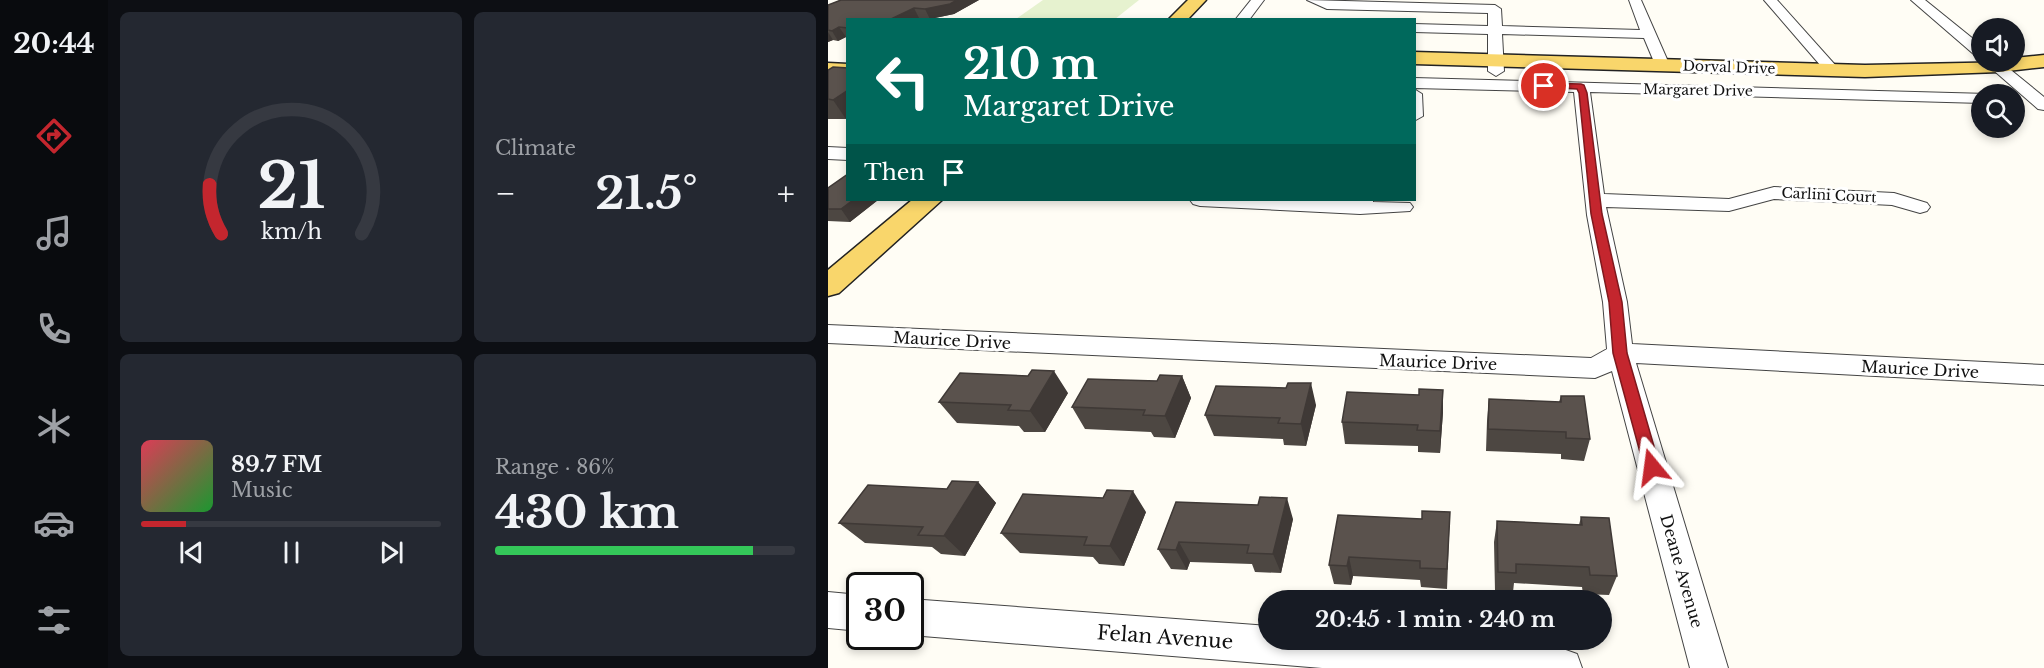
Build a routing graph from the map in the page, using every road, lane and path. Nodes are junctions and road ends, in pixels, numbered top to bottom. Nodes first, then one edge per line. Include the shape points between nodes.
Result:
1 (1186, 0) edge
2 (1198, 0) edge
3 (1258, 0) edge
4 (1313, 0) edge
5 (1635, 0) edge
6 (1770, 0) edge
7 (1917, 0) edge
8 (1496, 4) edge
9 (1169, 18) edge
10 (1178, 18) edge
11 (1243, 18) edge
12 (1416, 28) edge
13 (1495, 30) junction
14 (1648, 34) junction
15 (1971, 45) edge
16 (1416, 58) edge
17 (2044, 61) edge
18 (2025, 64) edge
19 (1496, 66) junction
20 (1662, 66) junction
21 (1971, 68) edge
22 (828, 69) edge
23 (846, 69) edge
24 (1416, 69) edge
25 (1832, 70) junction
26 (1971, 70) edge
27 (2025, 71) edge
28 (2006, 72) edge
29 (2044, 73) edge
30 (1416, 83) edge
31 (1581, 87) junction
32 (1971, 98) edge
33 (2025, 99) edge
34 (2041, 101) edge
35 (828, 153) edge
36 (846, 153) edge
37 (1595, 200) junction
38 (928, 201) edge
39 (1240, 201) edge
40 (1362, 204) edge
41 (1403, 207) dead end
42 (1920, 207) dead end
43 (828, 286) edge
44 (828, 334) edge
45 (1620, 353) junction
46 (2044, 375) edge
47 (828, 610) edge
48 (846, 612) edge
49 (924, 618) edge
50 (1563, 668) edge
51 (1709, 668) edge

1 - 9 main road
2 - 10 main road
3 - 11 street
4 - 8 street via 1327,4
5 - 14 street
6 - 25 street
7 - 15 street
8 - 13 street
12 - 13 street
13 - 14 street
13 - 19 street
14 - 20 street
16 - 19 main road, Dorval Drive
17 - 18 main road, Dorval Drive
19 - 20 main road, Dorval Drive
19 - 24 main road, Dorval Drive
19 - 26 main road, Dorval Drive via 1842,81
20 - 25 main road, Dorval Drive
21 - 25 main road, Dorval Drive
22 - 23 main road
27 - 29 main road, Dorval Drive
28 - 34 street
30 - 31 street, Margaret Drive
31 - 32 street, Margaret Drive
31 - 37 street, Deane Avenue
33 - 34 street
35 - 36 street
37 - 42 street, Carlini Court via 1729,205 1774,193 1894,199
37 - 45 street, Deane Avenue via 1615,302
38 - 43 main road
39 - 40 street
40 - 41 street
44 - 45 street, Maurice Drive via 1595,368
45 - 46 street, Maurice Drive
45 - 51 street, Deane Avenue
47 - 48 street
49 - 50 street, Felan Avenue

